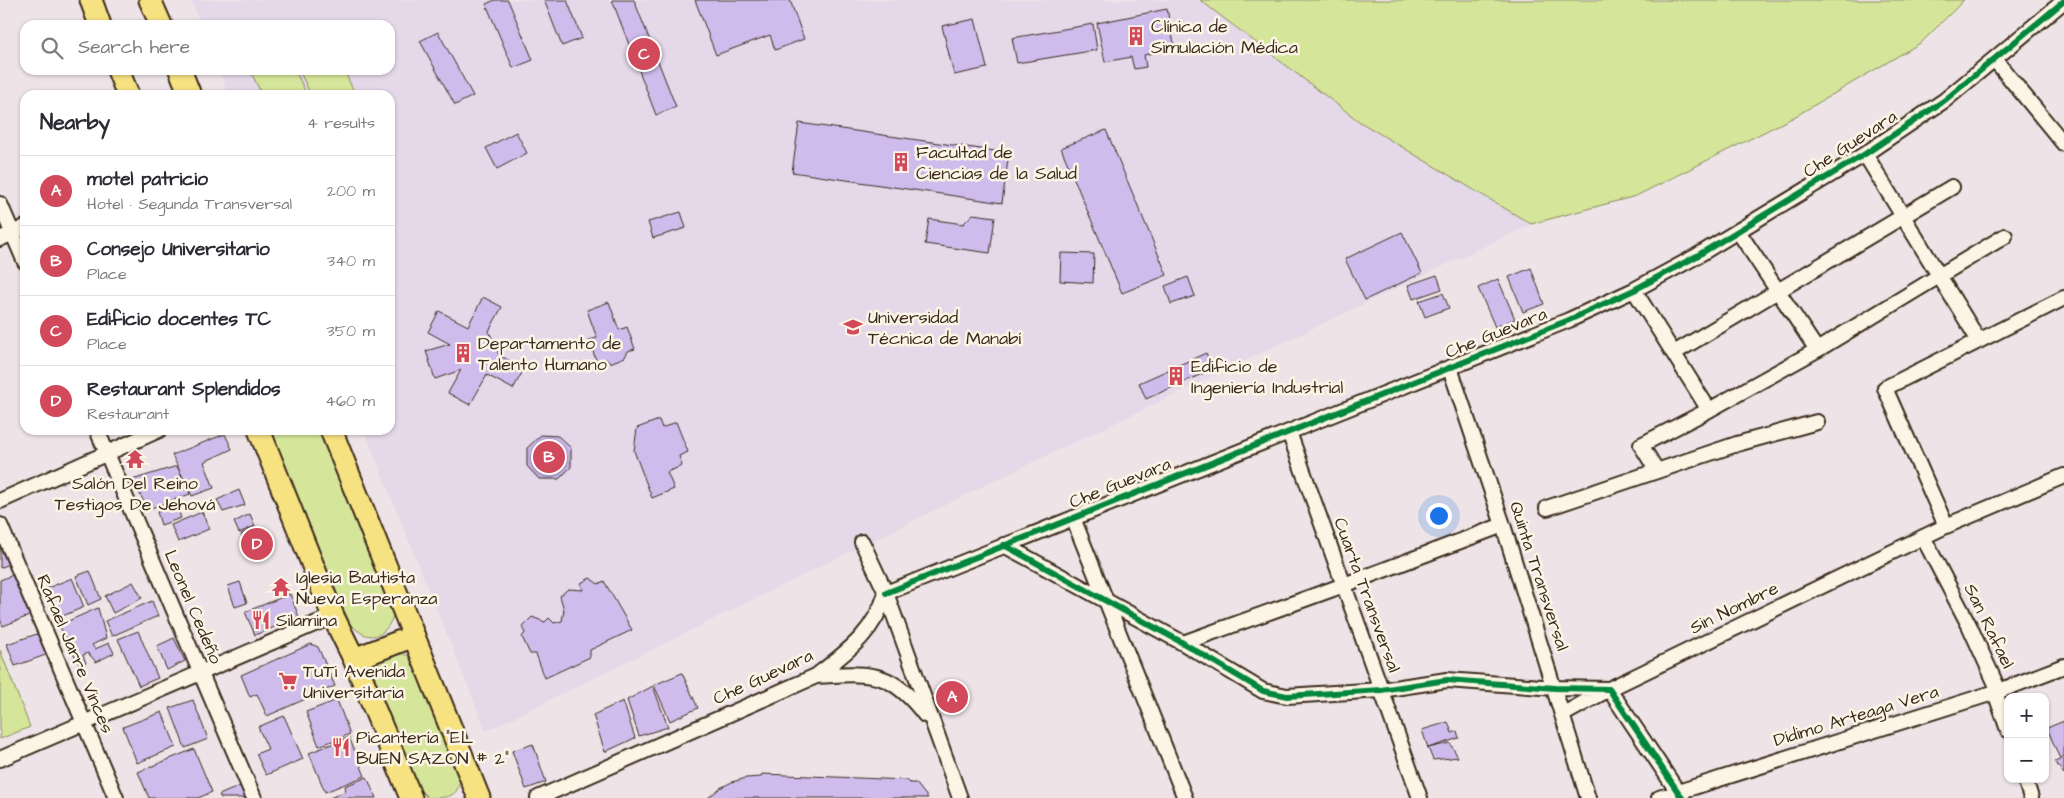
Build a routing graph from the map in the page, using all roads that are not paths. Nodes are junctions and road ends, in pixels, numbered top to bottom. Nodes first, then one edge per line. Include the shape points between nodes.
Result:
1 (90, 0) edge
2 (150, 0) edge
3 (2064, 1) edge
4 (98, 20) edge
5 (159, 20) edge
6 (1995, 60) junction
7 (120, 75) edge
8 (182, 75) edge
9 (126, 90) edge
10 (188, 90) edge
11 (2064, 144) edge
12 (1865, 154) junction
13 (1952, 187) dead end
14 (0, 204) edge
15 (1903, 216) junction
16 (1738, 231) junction
17 (13, 233) edge
18 (2005, 236) dead end
19 (20, 250) edge
20 (1939, 275) junction
21 (1634, 290) junction
22 (1777, 292) junction
23 (2064, 298) edge
24 (1979, 341) junction
25 (1816, 350) junction
26 (1674, 353) junction
27 (1450, 368) junction
28 (1709, 410) junction
29 (1816, 422) dead end
30 (1289, 432) junction
31 (99, 435) edge
32 (148, 435) edge
33 (261, 435) edge
34 (333, 435) edge
35 (107, 453) junction
36 (1657, 471) junction
37 (2064, 476) edge
38 (0, 501) edge
39 (1546, 508) dead end
40 (1073, 518) junction
41 (0, 524) edge
42 (1503, 525) junction
43 (1946, 526) junction
44 (1923, 537) junction
45 (862, 542) dead end
46 (1004, 545) junction
47 (1344, 585) junction
48 (886, 593) junction
49 (1106, 599) junction
50 (333, 616) junction
51 (414, 636) junction
52 (1183, 643) junction
53 (354, 659) junction
54 (2064, 666) edge
55 (201, 673) junction
56 (816, 676) junction
57 (1555, 688) junction
58 (1609, 689) junction
59 (1381, 690) junction
60 (1997, 692) junction
61 (1562, 714) junction
62 (2004, 716) edge
63 (84, 723) junction
64 (934, 725) junction
65 (0, 759) edge
66 (2026, 783) edge
67 (1680, 795) edge
68 (116, 798) edge
69 (254, 798) edge
70 (411, 798) edge
71 (479, 798) edge
72 (538, 798) edge
73 (960, 798) edge
74 (1185, 798) edge
75 (1420, 798) edge
76 (1588, 798) edge
77 (1659, 798) edge
78 (2032, 798) edge

1 - 4 main road
2 - 5 main road
3 - 6 street, Che Guevara
6 - 11 street
6 - 12 street, Che Guevara via 1945,100
7 - 9 main road
8 - 10 main road
12 - 15 street
12 - 16 street, Che Guevara
13 - 15 street
14 - 17 street
15 - 20 street
15 - 22 street
16 - 21 street, Che Guevara
16 - 22 street
17 - 19 street
18 - 20 street
20 - 24 street
20 - 25 street
21 - 26 street
21 - 27 street, Che Guevara
22 - 25 street
22 - 26 street
23 - 24 street
24 - 43 street via 1885,388
25 - 28 street
26 - 28 street
27 - 30 street, Che Guevara
27 - 42 street, Quinta Transversal
28 - 36 street via 1640,444
29 - 36 street
30 - 40 street, Che Guevara
30 - 47 street, Cuarta Transversal
31 - 35 street, Leonel Cedeño
32 - 35 street
33 - 50 main road
34 - 51 main road
35 - 38 street
35 - 55 street, Leonel Cedeño
36 - 39 street
37 - 43 street, Sin Nombre
40 - 46 street, Che Guevara
40 - 49 street
41 - 63 street, Rafael Jarre Vinces
42 - 47 street
42 - 57 street, Quinta Transversal
43 - 44 street, Sin Nombre
44 - 58 street, Sin Nombre
44 - 60 street, San Rafael via 1970,625
45 - 48 street
46 - 48 street, Che Guevara
46 - 49 street
47 - 52 street
47 - 59 street, Cuarta Transversal
48 - 56 street, Che Guevara via 881,608 863,637
48 - 64 street
49 - 52 street
49 - 74 street
50 - 53 main road
50 - 55 street
51 - 53 main road
51 - 71 main road
52 - 59 street via 1276,695
53 - 70 main road
54 - 60 street, Dídimo Arteaga Vera
55 - 63 street
55 - 69 street, Leonel Cedeño
56 - 64 street via 876,676 898,685
56 - 72 street, Che Guevara
57 - 58 street
57 - 59 street via 1447,680
57 - 61 street, Quinta Transversal
58 - 61 street, Sin Nombre
58 - 67 street
59 - 75 street, Cuarta Transversal
60 - 62 street, San Rafael
60 - 67 street, Dídimo Arteaga Vera
61 - 76 street, Quinta Transversal
63 - 65 street
63 - 68 street, Rafael Jarre Vinces
64 - 73 street
66 - 78 street
67 - 77 street, Dídimo Arteaga Vera

